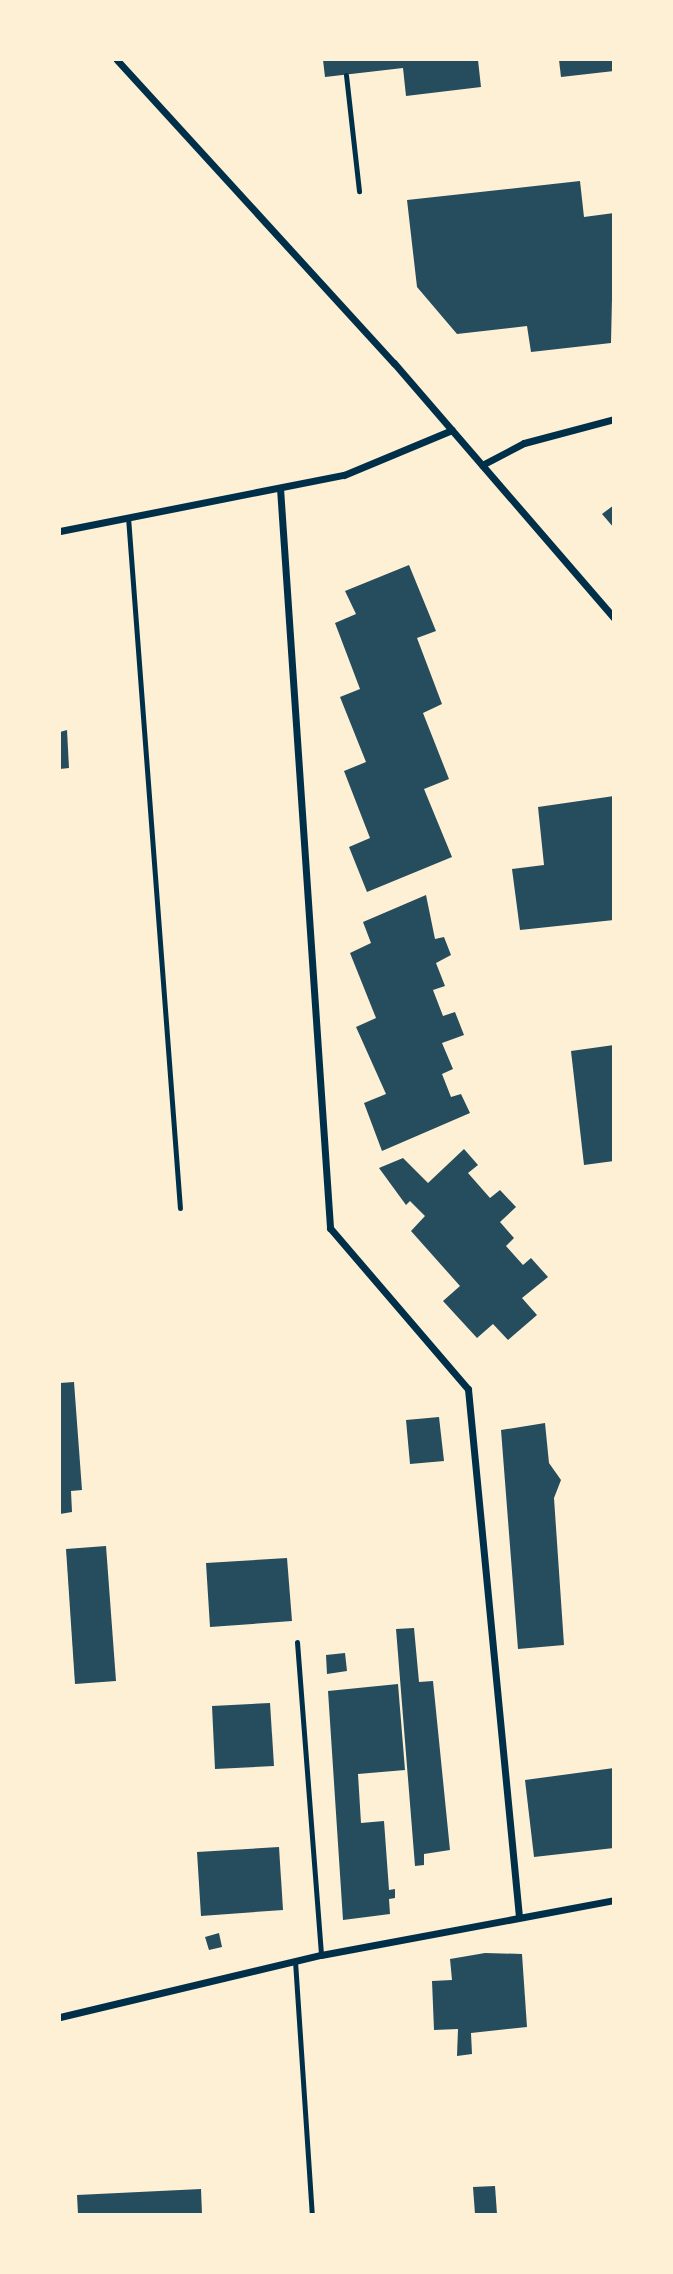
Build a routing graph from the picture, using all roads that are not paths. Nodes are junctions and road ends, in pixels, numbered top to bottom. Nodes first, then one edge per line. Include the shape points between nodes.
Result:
1 (117, 60) edge
2 (346, 75) dead end
3 (359, 191) dead end
4 (614, 419) edge
5 (452, 430) junction
6 (482, 466) junction
7 (280, 488) junction
8 (128, 517) junction
9 (60, 530) edge
10 (614, 618) edge
11 (180, 1208) dead end
12 (297, 1642) dead end
13 (614, 1900) edge
14 (519, 1917) junction
15 (321, 1955) junction
16 (295, 1961) junction
17 (60, 2017) edge
18 (312, 2214) edge

1 - 5 street
2 - 3 lane
4 - 6 street via 524,443
5 - 6 street
5 - 7 street via 374,466
6 - 10 street
7 - 8 street
7 - 14 street via 330,1228 468,1389
8 - 9 street
8 - 11 lane
12 - 15 lane
13 - 14 street
14 - 15 street
15 - 16 street
16 - 17 street
16 - 18 lane

